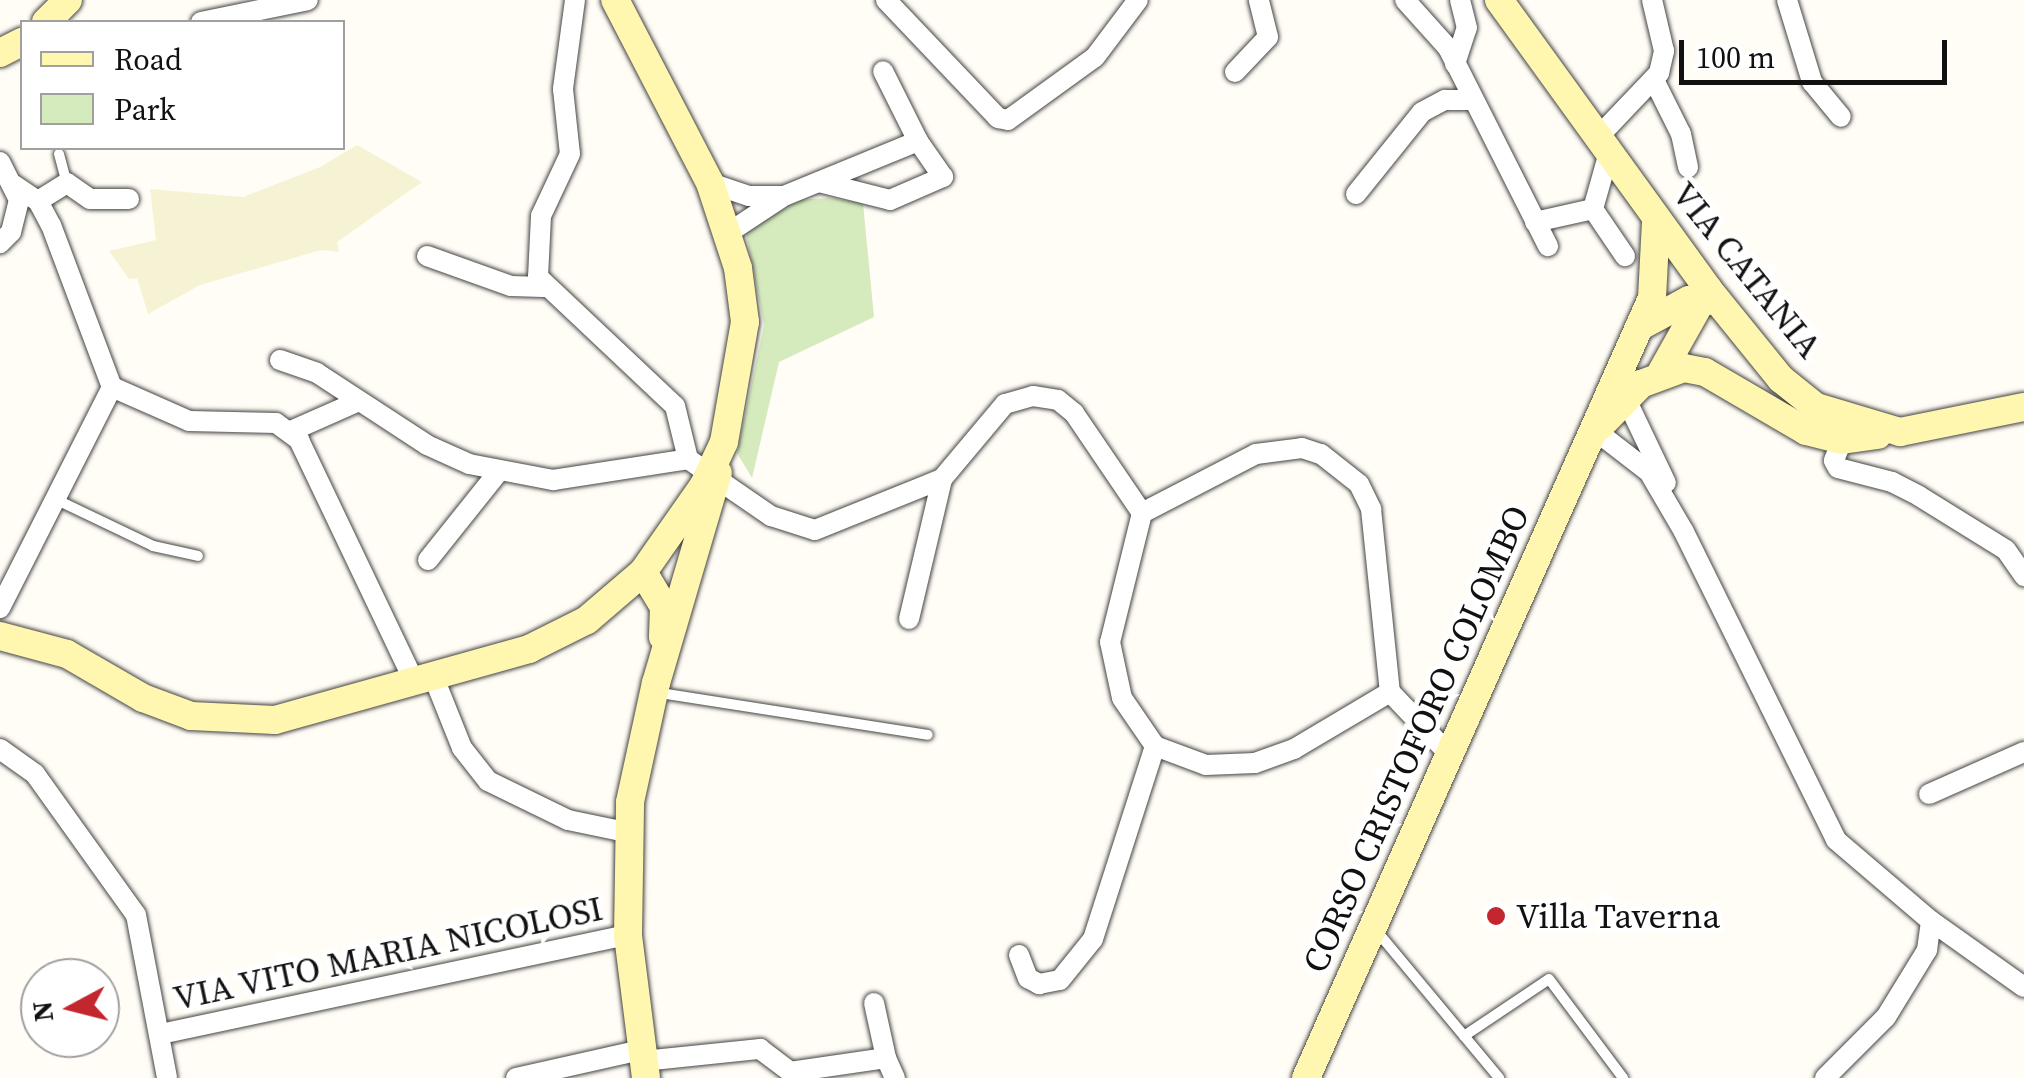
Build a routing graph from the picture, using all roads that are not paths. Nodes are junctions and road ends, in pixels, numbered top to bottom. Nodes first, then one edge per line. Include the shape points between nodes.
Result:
1 (68, 0) edge
2 (308, 0) edge
3 (575, 0) edge
4 (615, 0) edge
5 (886, 0) edge
6 (1138, 0) edge
7 (1259, 0) edge
8 (1405, 0) edge
9 (1460, 0) edge
10 (1499, 0) edge
11 (1652, 0) edge
12 (1787, 0) edge
13 (215, 17) edge
14 (48, 20) edge
15 (1455, 64) junction
16 (883, 72) dead end
17 (1235, 72) dead end
18 (1654, 80) junction
19 (1472, 100) junction
20 (1841, 116) dead end
21 (918, 140) junction
22 (1605, 142) junction
23 (59, 154) dead end
24 (0, 162) edge
25 (1688, 167) dead end
26 (819, 182) junction
27 (67, 183) junction
28 (710, 183) junction
29 (14, 185) junction
30 (1356, 194) dead end
31 (784, 196) junction
32 (130, 199) dead end
33 (38, 201) junction
34 (1592, 209) junction
35 (1535, 222) junction
36 (1656, 222) junction
37 (728, 233) junction
38 (0, 243) edge
39 (1548, 246) dead end
40 (427, 256) dead end
41 (1625, 256) dead end
42 (543, 287) junction
43 (1710, 296) junction
44 (1639, 328) junction
45 (280, 360) dead end
46 (1662, 371) junction
47 (112, 387) junction
48 (1625, 397) junction
49 (359, 401) junction
50 (2024, 408) edge
51 (1846, 430) junction
52 (1596, 431) junction
53 (291, 432) junction
54 (706, 468) junction
55 (500, 471) junction
56 (942, 479) junction
57 (55, 499) junction
58 (1142, 514) junction
59 (1684, 532) junction
60 (665, 542) junction
61 (198, 556) dead end
62 (428, 560) dead end
63 (642, 572) junction
64 (2024, 576) edge
65 (0, 608) edge
66 (680, 616) junction
67 (910, 619) dead end
68 (0, 636) edge
69 (424, 681) junction
70 (654, 688) junction
71 (1390, 692) junction
72 (928, 735) dead end
73 (1155, 746) junction
74 (0, 750) edge
75 (2024, 752) edge
76 (1448, 753) junction
77 (1929, 794) dead end
78 (626, 832) junction
79 (1931, 922) junction
80 (1372, 926) junction
81 (628, 935) junction
82 (1019, 955) dead end
83 (2024, 987) edge
84 (874, 1003) dead end
85 (161, 1034) junction
86 (1464, 1036) junction
87 (886, 1058) junction
88 (643, 1063) edge
89 (167, 1078) edge
90 (516, 1078) edge
91 (895, 1078) edge
92 (1306, 1078) edge
93 (1500, 1078) edge
94 (1623, 1078) edge
95 (1826, 1078) edge

1 - 14 street
2 - 13 street
3 - 42 street via 564,89 571,141 539,227
4 - 28 street
5 - 6 street via 998,118 1008,120 1095,56
7 - 17 street via 1268,37
8 - 15 street
9 - 15 street via 1467,28
10 - 22 street, VIA CATANIA
11 - 18 street via 1664,51
12 - 20 street via 1804,65
15 - 19 street
16 - 21 street
18 - 22 street
18 - 25 street via 1681,134
19 - 30 street via 1445,100 1422,112
19 - 35 street
21 - 26 street
21 - 26 street via 943,177 890,200
22 - 34 street
22 - 36 street, VIA CATANIA
23 - 27 lane
24 - 29 street
26 - 31 street
27 - 32 street via 90,199
27 - 33 street
28 - 31 street via 749,196
28 - 37 street
29 - 33 street
29 - 38 street via 19,200 12,232
31 - 37 street
33 - 47 street
34 - 35 street
34 - 41 street
35 - 39 street
36 - 43 street, VIA CATANIA
36 - 44 street via 1658,275
37 - 54 street via 745,322 724,442
40 - 42 street via 511,286
42 - 54 street via 675,406
43 - 44 street via 1666,309
43 - 46 street
43 - 51 street, VIA CATANIA via 1782,380
44 - 52 street via 1602,399
45 - 49 street via 317,372
46 - 48 street
46 - 51 street via 1706,372 1806,431
47 - 53 street via 189,421 276,423
47 - 57 street
48 - 52 street
48 - 59 street
49 - 53 street
49 - 55 street via 427,445
50 - 51 street via 1900,432
51 - 64 street via 1834,461 1838,468 1918,496 2006,550
52 - 59 street via 1649,472
52 - 76 street, CORSO CRISTOFORO COLOMBO
53 - 69 street
54 - 55 street via 553,480
54 - 56 street via 772,516 815,530
54 - 60 street
54 - 66 street
55 - 62 street
56 - 58 street via 1005,404 1046,397 1074,413
56 - 67 street
57 - 61 lane via 153,546
57 - 65 street
58 - 71 street via 1277,448 1302,448 1342,466 1371,509
58 - 73 street via 1111,654 1122,698
59 - 79 street via 1820,816 1856,863
60 - 63 street
60 - 66 street via 682,566
63 - 69 street via 612,602 560,636
63 - 70 street via 664,607
66 - 70 street
68 - 69 street via 46,646 163,708 219,722 310,713
69 - 78 street via 488,780 568,820
70 - 72 lane
70 - 78 street
71 - 73 street via 1294,749 1255,763 1206,766
71 - 76 street
73 - 82 street via 1093,939 1060,980 1039,984 1028,978
74 - 85 street via 35,774 136,915
75 - 77 street
76 - 80 street, CORSO CRISTOFORO COLOMBO
78 - 81 street
79 - 83 street
79 - 95 street via 1927,950 1886,1017
80 - 86 lane
80 - 92 street, CORSO CRISTOFORO COLOMBO
81 - 85 street, VIA VITO MARIA NICOLOSI
81 - 88 street
84 - 87 street
85 - 89 street
86 - 93 lane
86 - 94 lane via 1549,979
87 - 88 street via 790,1072 760,1049
87 - 91 street
88 - 90 street

